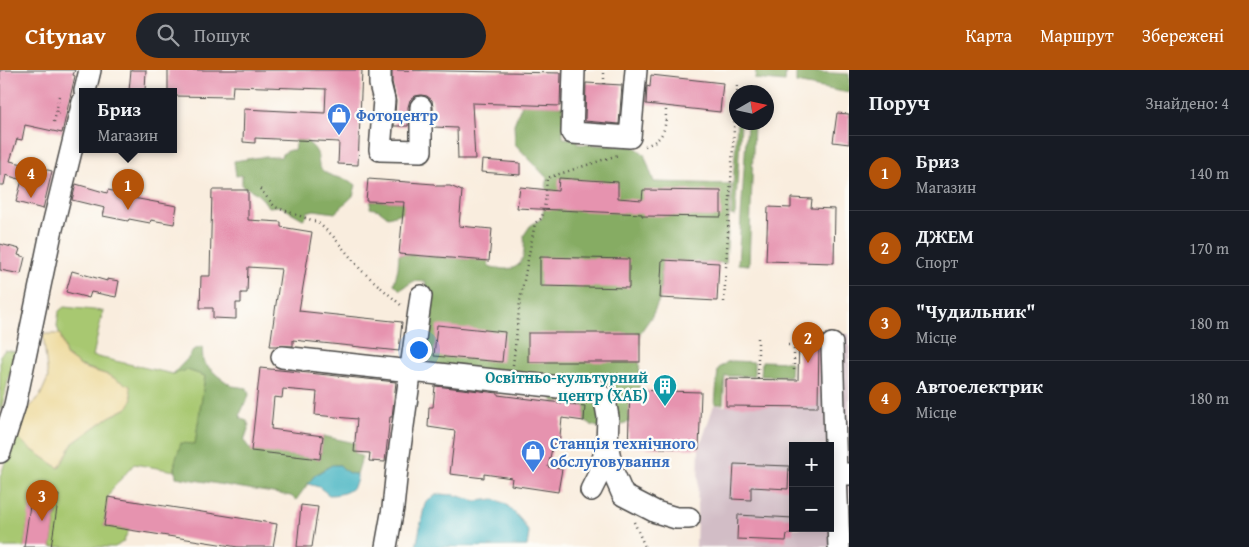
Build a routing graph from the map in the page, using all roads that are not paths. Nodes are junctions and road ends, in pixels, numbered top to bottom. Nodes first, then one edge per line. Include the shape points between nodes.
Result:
1 (90, 70) edge
2 (380, 70) edge
3 (574, 70) edge
4 (636, 70) edge
5 (86, 88) edge
6 (421, 107) dead end
7 (75, 109) edge
8 (420, 306) road end
9 (832, 344) dead end
10 (282, 357) dead end
11 (410, 370) junction
12 (607, 444) junction
13 (0, 452) edge
14 (843, 474) edge
15 (591, 490) dead end
16 (689, 518) dead end
17 (386, 547) edge
18 (839, 547) edge

1 - 5 street
2 - 6 street via 384,100 380,150 421,151
3 - 4 street via 572,134 630,136
7 - 13 street via 15,405
8 - 11 street
9 - 14 street
10 - 11 street
11 - 12 street via 596,391 605,400
11 - 17 street
12 - 15 street
12 - 16 street via 613,472 623,495 656,512
14 - 18 street

